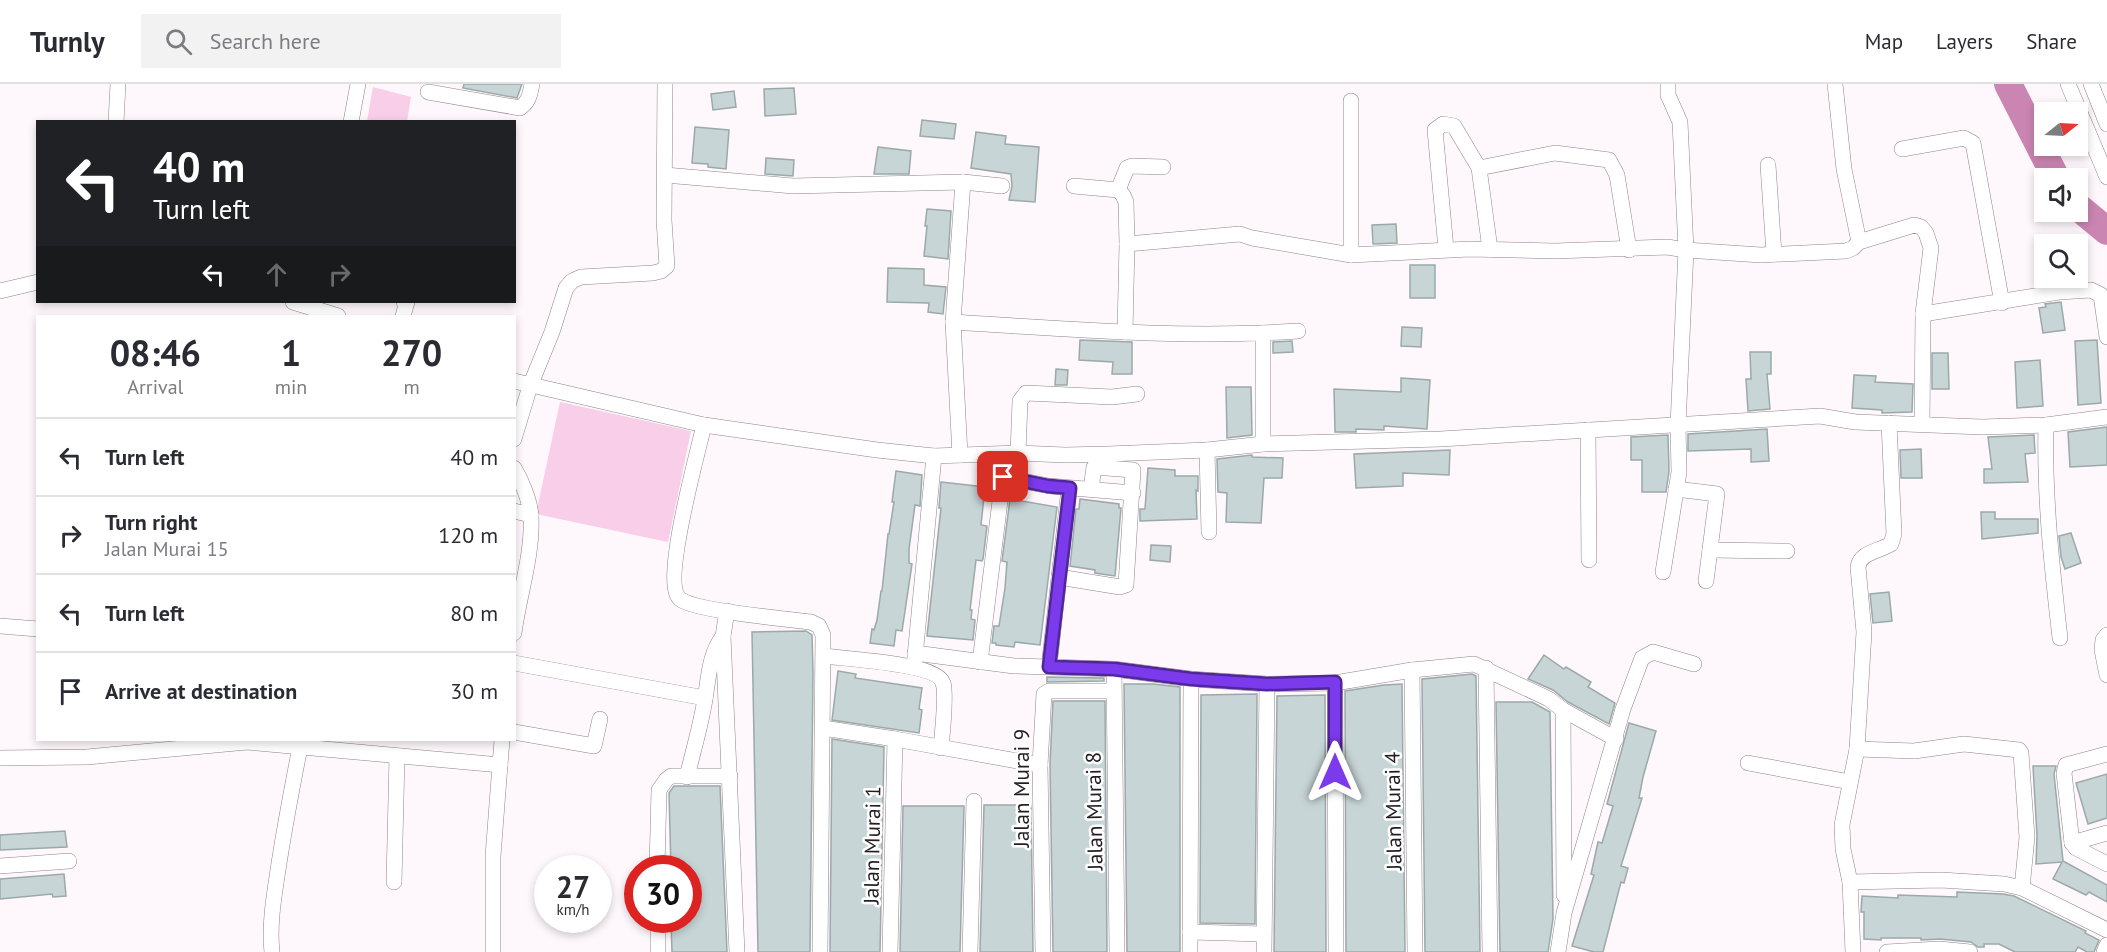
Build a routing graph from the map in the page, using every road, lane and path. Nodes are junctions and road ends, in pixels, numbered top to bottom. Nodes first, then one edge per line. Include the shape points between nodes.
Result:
1 (118, 84) edge
2 (358, 84) edge
3 (532, 84) edge
4 (665, 84) edge
5 (1668, 84) edge
6 (1835, 84) edge
7 (2068, 84) edge
8 (2091, 84) edge
9 (450, 90) edge
10 (428, 93) dead end
11 (1351, 101) dead end
12 (116, 120) edge
13 (351, 120) edge
14 (2107, 123) edge
15 (1902, 149) dead end
16 (1768, 165) dead end
17 (1163, 167) dead end
18 (1479, 168) junction
19 (665, 176) junction
20 (2107, 177) edge
21 (963, 182) junction
22 (1002, 186) dead end
23 (1074, 186) dead end
24 (1118, 190) junction
25 (1859, 242) junction
26 (1127, 244) junction
27 (1446, 249) junction
28 (1490, 249) junction
29 (1629, 250) junction
30 (1686, 250) junction
31 (1774, 254) junction
32 (1351, 255) junction
33 (36, 282) edge
34 (0, 291) edge
35 (296, 303) edge
36 (2002, 303) junction
37 (1923, 314) junction
38 (335, 315) edge
39 (953, 322) junction
40 (1298, 331) dead end
41 (1125, 332) junction
42 (1263, 333) junction
43 (2107, 337) edge
44 (516, 382) edge
45 (530, 386) junction
46 (1137, 394) dead end
47 (2107, 417) edge
48 (1889, 423) junction
49 (1678, 424) junction
50 (1922, 424) junction
51 (704, 425) junction
52 (2046, 425) junction
53 (1588, 430) junction
54 (516, 432) edge
55 (1263, 444) junction
56 (1207, 450) junction
57 (1011, 453) junction
58 (960, 455) junction
59 (934, 456) junction
60 (516, 471) edge
61 (1003, 477) junction
62 (1070, 488) junction
63 (1090, 489) junction
64 (1676, 489) junction
65 (1132, 492) junction
66 (516, 511) edge
67 (531, 515) junction
68 (1209, 532) dead end
69 (1710, 550) junction
70 (1787, 551) dead end
71 (1589, 560) dead end
72 (1664, 572) dead end
73 (1059, 577) junction
74 (1706, 581) dead end
75 (516, 609) edge
76 (728, 611) junction
77 (0, 626) edge
78 (36, 629) edge
79 (2107, 635) edge
80 (723, 636) junction
81 (2060, 638) dead end
82 (824, 656) junction
83 (915, 660) junction
84 (980, 662) junction
85 (516, 663) edge
86 (1694, 664) dead end
87 (1049, 667) junction
88 (1486, 668) junction
89 (1114, 669) junction
90 (1412, 670) junction
91 (2107, 675) edge
92 (1191, 679) junction
93 (1335, 682) junction
94 (1267, 684) junction
95 (1113, 691) junction
96 (705, 698) junction
97 (1563, 710) junction
98 (600, 719) dead end
99 (823, 728) junction
100 (516, 732) edge
101 (895, 739) junction
102 (1616, 739) junction
103 (502, 741) edge
104 (146, 746) edge
105 (300, 747) junction
106 (941, 748) junction
107 (1857, 748) junction
108 (2107, 754) edge
109 (397, 756) junction
110 (0, 758) edge
111 (1748, 763) dead end
112 (500, 765) junction
113 (1040, 765) junction
114 (730, 776) junction
115 (687, 777) junction
116 (1850, 782) junction
117 (974, 801) dead end
118 (2107, 832) edge
119 (2072, 843) junction
120 (657, 855) edge
121 (69, 861) dead end
122 (2107, 864) edge
123 (0, 866) edge
124 (394, 882) dead end
125 (1850, 882) junction
126 (2022, 888) junction
127 (1564, 914) junction
128 (2107, 930) edge
129 (1190, 932) junction
130 (658, 933) edge
131 (1263, 934) junction
132 (2107, 945) edge
133 (1939, 951) edge
134 (272, 952) edge
135 (494, 952) edge
136 (658, 952) edge
137 (737, 952) edge
138 (820, 952) edge
139 (890, 952) edge
140 (970, 952) edge
141 (1043, 952) edge
142 (1117, 952) edge
143 (1190, 952) edge
144 (1264, 952) edge
145 (1336, 952) edge
146 (1415, 952) edge
147 (1490, 952) edge
148 (1558, 952) edge
149 (1853, 952) edge
150 (1887, 952) edge
151 (1970, 952) edge
152 (2104, 952) edge

1 - 12 street
2 - 13 street
3 - 9 street via 530,96 520,108
4 - 19 street
5 - 30 street via 1668,95 1680,122
6 - 25 street via 1844,169
7 - 20 street
8 - 14 street
9 - 10 street
11 - 32 street
15 - 36 street via 1964,138 1973,143
16 - 31 street
17 - 24 street via 1127,168
18 - 27 street via 1454,126 1438,127
18 - 28 street
18 - 29 street via 1555,153 1609,160 1617,175
19 - 21 street via 793,186
19 - 45 street via 667,266 653,273 581,277 572,281
21 - 22 street
21 - 39 street
23 - 24 street
24 - 26 street via 1126,202
25 - 31 street via 1846,251
25 - 37 street via 1914,225 1921,227 1931,248
26 - 32 street via 1240,234
26 - 41 street
27 - 28 street
27 - 32 street
28 - 29 street
29 - 30 street
30 - 31 street
30 - 49 street
33 - 34 street
35 - 38 street
36 - 37 street
36 - 43 street via 2059,292 2091,291 2101,295
37 - 50 street
39 - 41 street
39 - 58 street
40 - 42 street
41 - 42 street
42 - 55 street
44 - 45 street
45 - 51 street
45 - 54 street
46 - 57 street via 1112,397 1026,393 1020,401
47 - 52 street
48 - 49 street via 1820,416
48 - 50 street
48 - 107 street via 1894,534 1891,543 1863,557 1858,567 1864,632
49 - 53 street
49 - 64 street
50 - 52 street via 1982,428
51 - 59 street
51 - 76 street via 678,542 675,593 681,600
52 - 81 street via 2045,464
53 - 55 street
53 - 71 street
55 - 56 street
56 - 57 street
56 - 68 street
57 - 58 street
57 - 61 street
58 - 59 street
59 - 83 street
60 - 67 street
61 - 62 street
61 - 84 street
62 - 63 street
62 - 73 street
63 - 65 street
63 - 65 street via 1094,468 1133,469
64 - 69 street via 1717,495
64 - 72 street
65 - 73 street via 1126,585
66 - 67 street
67 - 75 street via 529,549
69 - 70 street
69 - 74 street
73 - 87 street
76 - 80 street
76 - 82 street via 811,622 819,626 823,635
77 - 78 street
79 - 91 street via 2102,650
80 - 96 street via 711,660
80 - 114 street
82 - 83 street
82 - 99 street
83 - 84 street
83 - 106 street via 937,675 944,685
84 - 87 street
85 - 96 street
86 - 102 street via 1653,651 1642,658
87 - 89 street
88 - 90 street via 1474,664
88 - 97 street
88 - 147 street
89 - 92 street
89 - 95 street, Jalan Murai 8
90 - 93 street
90 - 146 street, Jalan Murai 4
92 - 94 street
92 - 129 street
93 - 94 street
93 - 145 street
94 - 131 street
95 - 113 street, Jalan Murai 9 via 1046,692
95 - 142 street, Jalan Murai 8
96 - 115 street
97 - 102 street
97 - 127 street
98 - 100 street via 594,746
99 - 101 street
99 - 138 street
101 - 106 street
101 - 139 street, Jalan Murai 1
102 - 127 street
103 - 112 street
104 - 105 street via 247,742
104 - 110 street via 58,758
105 - 109 street
105 - 134 street via 274,893
106 - 113 street
107 - 116 street
107 - 126 street via 1914,751 1964,744 2019,750 2027,837
108 - 119 street via 2064,768
109 - 112 street
109 - 124 street
111 - 116 street
112 - 135 street via 493,856
113 - 141 street, Jalan Murai 9
114 - 115 street
114 - 137 street
115 - 120 street via 671,777 659,790
116 - 125 street via 1842,825
117 - 140 street
118 - 119 street
119 - 122 street
121 - 123 street
125 - 126 street via 1941,879
125 - 149 street
126 - 128 street
127 - 148 street
129 - 131 street
129 - 143 street
130 - 136 street
131 - 144 street
132 - 152 street
133 - 150 street
133 - 151 street

